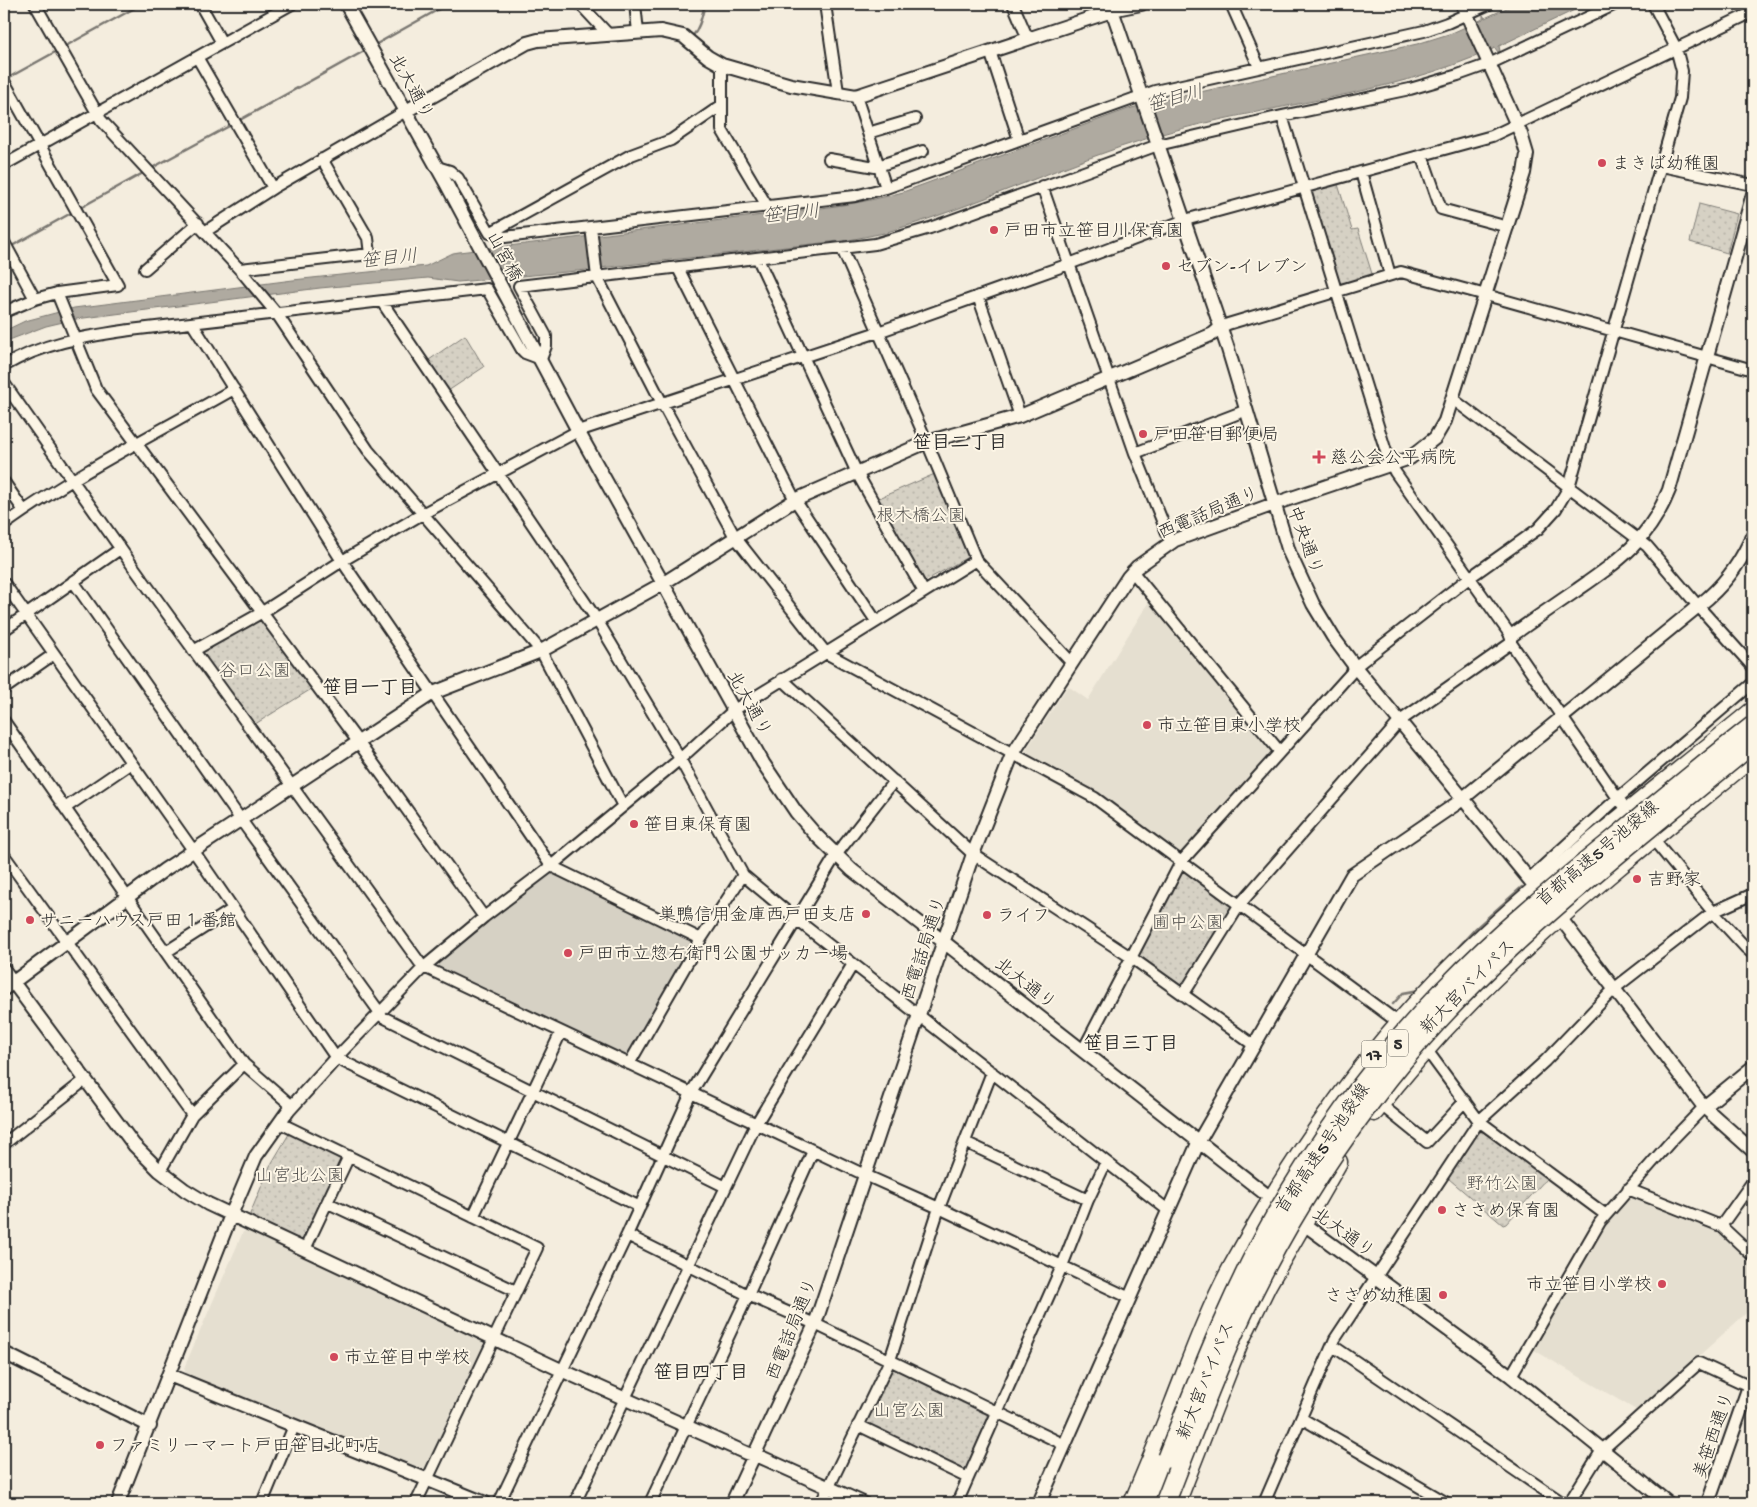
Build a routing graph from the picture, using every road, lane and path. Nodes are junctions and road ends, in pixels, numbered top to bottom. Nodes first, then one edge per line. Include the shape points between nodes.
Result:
1 (36, 4) edge
2 (200, 4) edge
3 (292, 4) edge
4 (346, 4) edge
5 (580, 4) edge
6 (634, 4) edge
7 (825, 4) edge
8 (1013, 4) edge
9 (1141, 4) edge
10 (1231, 4) edge
11 (1489, 4) edge
12 (1616, 4) edge
13 (1653, 4) edge
14 (1112, 7) edge
15 (1465, 12) edge
16 (1753, 12) edge
17 (638, 32) junction
18 (608, 34) junction
19 (1028, 38) junction
20 (222, 43) junction
21 (1676, 48) junction
22 (990, 51) junction
23 (197, 57) junction
24 (1488, 62) junction
25 (722, 65) junction
26 (1259, 67) junction
27 (4, 83) edge
28 (838, 92) junction
29 (856, 96) junction
30 (1142, 96) junction
31 (722, 105) junction
32 (406, 111) junction
33 (97, 114) junction
34 (1282, 116) junction
35 (915, 119) dead end
36 (1517, 124) junction
37 (868, 133) junction
38 (1019, 140) junction
39 (1158, 143) junction
40 (40, 145) junction
41 (922, 151) dead end
42 (1422, 155) junction
43 (828, 159) dead end
44 (322, 160) junction
45 (4, 165) edge
46 (878, 166) junction
47 (1661, 166) junction
48 (437, 167) junction
49 (1360, 172) junction
50 (447, 185) joint
51 (1753, 185) edge
52 (1042, 186) junction
53 (273, 188) junction
54 (886, 188) junction
55 (1304, 188) junction
56 (1753, 194) edge
57 (767, 206) junction
58 (1185, 220) junction
59 (198, 223) junction
60 (591, 228) junction
61 (1508, 228) junction
62 (206, 231) junction
63 (490, 233) junction
64 (4, 242) edge
65 (842, 249) junction
66 (758, 259) junction
67 (1069, 264) junction
68 (678, 268) junction
69 (145, 269) dead end
70 (241, 270) junction
71 (1390, 274) junction
72 (597, 275) junction
73 (1336, 291) junction
74 (1486, 295) junction
75 (58, 296) junction
76 (978, 296) junction
77 (35, 299) junction
78 (382, 302) junction
79 (275, 311) junction
80 (4, 312) edge
81 (192, 323) junction
82 (1220, 328) junction
83 (1613, 331) junction
84 (879, 332) junction
85 (74, 337) junction
86 (531, 343) joint
87 (803, 357) junction
88 (1708, 357) junction
89 (541, 359) junction
90 (4, 366) edge
91 (1753, 370) edge
92 (1109, 378) junction
93 (734, 379) junction
94 (4, 383) edge
95 (234, 389) junction
96 (1454, 400) junction
97 (662, 402) junction
98 (1247, 410) junction
99 (1020, 416) junction
100 (578, 431) junction
101 (927, 442) junction
102 (136, 445) junction
103 (1135, 453) junction
104 (1391, 464) junction
105 (498, 473) junction
106 (857, 473) junction
107 (72, 481) junction
108 (4, 482) edge
109 (1569, 487) junction
110 (795, 500) junction
111 (1274, 504) junction
112 (24, 511) junction
113 (424, 513) junction
114 (4, 526) edge
115 (1753, 534) edge
116 (735, 537) junction
117 (1640, 540) junction
118 (1171, 543) junction
119 (120, 549) junction
120 (976, 560) junction
121 (342, 561) junction
122 (1132, 571) junction
123 (1469, 578) junction
124 (73, 581) junction
125 (4, 583) edge
126 (662, 584) junction
127 (924, 592) junction
128 (1698, 607) junction
129 (261, 613) junction
130 (26, 614) junction
131 (597, 620) junction
132 (876, 621) junction
133 (4, 630) edge
134 (1511, 639) junction
135 (193, 651) junction
136 (541, 651) junction
137 (826, 653) junction
138 (54, 654) junction
139 (1072, 663) junction
140 (1753, 667) edge
141 (1356, 668) junction
142 (782, 679) junction
143 (1753, 683) edge
144 (4, 689) edge
145 (433, 693) junction
146 (734, 710) junction
147 (1753, 711) edge
148 (1562, 718) junction
149 (4, 721) edge
150 (1400, 721) junction
151 (1753, 727) edge
152 (1753, 739) edge
153 (358, 743) junction
154 (1753, 743) edge
155 (1280, 752) junction
156 (1012, 754) junction
157 (1753, 756) edge
158 (680, 759) junction
159 (131, 762) junction
160 (894, 781) junction
161 (292, 786) junction
162 (1462, 799) junction
163 (1624, 805) junction
164 (623, 806) junction
165 (65, 808) junction
166 (241, 820) junction
167 (1652, 838) junction
168 (193, 850) junction
169 (973, 854) junction
170 (4, 855) edge
171 (836, 855) junction
172 (1181, 862) junction
173 (551, 866) junction
174 (743, 875) junction
175 (1533, 884) junction
176 (1753, 894) edge
177 (126, 897) junction
178 (1240, 904) junction
179 (233, 909) junction
180 (1712, 912) junction
181 (1559, 915) junction
182 (484, 917) junction
183 (797, 920) junction
184 (1526, 924) dead end
185 (702, 939) junction
186 (944, 941) junction
187 (66, 942) junction
188 (166, 952) junction
189 (1307, 954) junction
190 (1753, 954) edge
191 (1132, 958) junction
192 (853, 964) junction
193 (424, 967) junction
194 (4, 970) edge
195 (8, 986) edge
196 (1615, 988) junction
197 (1183, 994) junction
198 (379, 1014) junction
199 (919, 1016) junction
200 (1397, 1026) junction
201 (561, 1032) junction
202 (1255, 1046) junction
203 (1415, 1048) junction
204 (1083, 1050) junction
205 (336, 1058) junction
206 (244, 1064) junction
207 (629, 1064) junction
208 (1753, 1067) edge
209 (992, 1072) junction
210 (1380, 1076) junction
211 (85, 1080) junction
212 (532, 1091) junction
213 (691, 1093) junction
214 (1464, 1101) junction
215 (1380, 1104) junction
216 (292, 1106) junction
217 (1704, 1107) junction
218 (192, 1115) junction
219 (1479, 1121) junction
220 (280, 1122) junction
221 (756, 1124) junction
222 (508, 1141) junction
223 (1200, 1141) junction
224 (965, 1142) junction
225 (4, 1144) edge
226 (814, 1151) junction
227 (1753, 1151) edge
228 (349, 1156) junction
229 (663, 1156) junction
230 (1106, 1162) junction
231 (160, 1171) junction
232 (1313, 1171) dead end
233 (865, 1175) junction
234 (1753, 1181) edge
235 (726, 1187) junction
236 (1628, 1190) junction
237 (1272, 1199) junction
238 (1088, 1200) junction
239 (328, 1203) junction
240 (640, 1207) junction
241 (938, 1208) junction
242 (1168, 1211) junction
243 (1606, 1214) junction
244 (231, 1215) junction
245 (473, 1217) junction
246 (1302, 1223) junction
247 (1721, 1226) junction
248 (627, 1235) junction
249 (305, 1249) junction
250 (1753, 1256) edge
251 (688, 1266) junction
252 (1062, 1266) junction
253 (1376, 1276) junction
254 (516, 1291) junction
255 (748, 1295) junction
256 (1130, 1298) junction
257 (815, 1324) junction
258 (494, 1338) junction
259 (1332, 1346) junction
260 (4, 1354) edge
261 (890, 1360) junction
262 (561, 1370) junction
263 (169, 1375) junction
264 (1511, 1376) junction
265 (1752, 1385) edge
266 (625, 1399) junction
267 (997, 1412) junction
268 (1301, 1418) junction
269 (858, 1425) junction
270 (150, 1426) junction
271 (294, 1426) junction
272 (686, 1426) junction
273 (1065, 1445) junction
274 (1602, 1450) junction
275 (754, 1456) junction
276 (1167, 1458) junction
277 (968, 1478) junction
278 (428, 1480) junction
279 (828, 1488) junction
280 (1266, 1502) edge
281 (118, 1503) edge
282 (262, 1503) edge
283 (416, 1503) edge
284 (485, 1503) edge
285 (499, 1503) edge
286 (576, 1503) edge
287 (650, 1503) edge
288 (732, 1503) edge
289 (821, 1503) edge
290 (863, 1503) edge
291 (957, 1503) edge
292 (1040, 1503) edge
293 (1134, 1503) edge
294 (1144, 1503) edge
295 (1149, 1503) edge
296 (1156, 1503) edge
297 (1160, 1503) edge
298 (1165, 1503) edge
299 (1176, 1503) edge
300 (1447, 1503) edge
301 (1563, 1503) edge
302 (1569, 1503) edge
303 (1668, 1503) edge
304 (1708, 1503) edge

1 - 33 street
2 - 20 street
3 - 20 street
4 - 32 street, 北大通り
5 - 18 street
6 - 17 street
7 - 28 street
8 - 19 street
9 - 14 street
10 - 26 street
11 - 15 street
12 - 24 street
13 - 21 street
14 - 19 street
14 - 30 street
15 - 24 street, 西電話局通り
15 - 26 street via 1424,31
16 - 21 street
17 - 18 street
17 - 25 street via 661,31 684,36
18 - 32 street via 527,43
19 - 22 street
20 - 23 street
21 - 36 street
21 - 47 street via 1682,71 1680,98
22 - 29 street
22 - 38 street
23 - 33 street
23 - 53 street
24 - 34 street via 1410,89
24 - 36 street, 西電話局通り
25 - 28 street via 791,85
25 - 31 street
26 - 30 street
27 - 40 street
28 - 29 street
29 - 37 street
30 - 38 street
30 - 39 street, 中央通り
31 - 57 street via 722,130
31 - 63 street via 671,140 629,156
32 - 44 street
32 - 48 street, 北大通り
33 - 40 street
33 - 59 street
34 - 39 street
34 - 55 street
35 - 37 street
36 - 42 street via 1492,136
36 - 61 street, 西電話局通り via 1525,144 1526,164
37 - 46 street
38 - 54 street
39 - 52 street
39 - 58 street, 中央通り
40 - 45 street
40 - 75 street via 118,285
41 - 46 street
42 - 49 street
42 - 61 street via 1440,209
43 - 46 street
44 - 53 street
44 - 70 street via 368,238 370,254
46 - 54 street
47 - 51 street
47 - 83 street
48 - 50 street, 北大通り
48 - 63 street via 458,178
49 - 55 street
49 - 71 street
50 - 86 street, 山宮橋
52 - 65 street via 930,228 875,244
52 - 67 street
53 - 62 street
54 - 57 street via 855,196
55 - 58 street
55 - 73 street
56 - 88 street
57 - 60 street
58 - 67 street
58 - 82 street, 中央通り
59 - 62 street
59 - 69 street
60 - 63 street via 504,237
60 - 72 street
61 - 74 street, 西電話局通り
62 - 70 street
64 - 77 street
65 - 66 street
65 - 84 street
66 - 68 street
66 - 87 street
67 - 76 street
67 - 92 street
68 - 72 street
68 - 93 street
70 - 79 street
71 - 73 street
71 - 74 street via 1401,272
72 - 89 street via 519,286 546,336
72 - 97 street
73 - 82 street
73 - 104 street
74 - 83 street
74 - 96 street, 西電話局通り
75 - 77 street
75 - 85 street
76 - 84 street
76 - 99 street
77 - 80 street
78 - 79 street
78 - 89 street via 487,289 522,350
78 - 105 street
79 - 81 street
79 - 113 street via 368,450
81 - 85 street
81 - 95 street
82 - 92 street via 1213,334
82 - 98 street, 中央通り
83 - 88 street
83 - 109 street
84 - 87 street
84 - 101 street
85 - 90 street via 25,354
85 - 102 street via 96,389
86 - 89 street, 北大通り
87 - 93 street
87 - 106 street
88 - 91 street
88 - 117 street via 1669,490 1657,516
89 - 100 street, 北大通り
92 - 99 street
92 - 103 street
93 - 97 street
93 - 110 street
94 - 107 street
95 - 102 street
95 - 121 street
96 - 104 street, 西電話局通り via 1435,438 1410,458
96 - 109 street
97 - 100 street
97 - 116 street
98 - 103 street
98 - 111 street, 中央通り
99 - 101 street
100 - 105 street
100 - 126 street, 北大通り
101 - 106 street
101 - 120 street
102 - 107 street
102 - 129 street
103 - 118 street
104 - 111 street, 西電話局通り
104 - 123 street
105 - 113 street
105 - 131 street
106 - 110 street
106 - 127 street
107 - 112 street
107 - 119 street
108 - 112 street
109 - 117 street
109 - 123 street via 1556,509 1538,529
110 - 116 street
110 - 132 street
111 - 118 street, 西電話局通り
111 - 141 street, 中央通り via 1304,587 1333,637
112 - 114 street
113 - 121 street
113 - 136 street
115 - 128 street via 1725,581
116 - 126 street
116 - 137 street
117 - 128 street
117 - 134 street via 1616,563
118 - 122 street, 西電話局通り
119 - 124 street
119 - 135 street
120 - 127 street
120 - 139 street
121 - 129 street
121 - 145 street
122 - 139 street, 西電話局通り
122 - 155 street
123 - 134 street
123 - 141 street
124 - 130 street
124 - 166 street
125 - 130 street
126 - 131 street
126 - 146 street, 北大通り
127 - 132 street
128 - 140 street
128 - 148 street
129 - 135 street
129 - 153 street
130 - 133 street
130 - 138 street
131 - 136 street
131 - 158 street
132 - 137 street
134 - 148 street
134 - 150 street
135 - 161 street
136 - 145 street
136 - 164 street
137 - 142 street
137 - 156 street
138 - 144 street
138 - 159 street
139 - 156 street, 西電話局通り
141 - 150 street, 中央通り
141 - 155 street
142 - 146 street
142 - 160 street
143 - 163 street
145 - 153 street
145 - 173 street
146 - 158 street
146 - 171 street, 北大通り via 779,788 796,812
147 - 163 highway, 17
148 - 162 street
148 - 163 street
149 - 165 street
150 - 162 street, 中央通り
150 - 178 street
151 - 152 highway via 1583,873
151 - 276 highway, 首都高速5号池袋線 / 5, bridge via 1523,915 1446,988 1375,1070 1325,1137 1252,1260 1220,1326
153 - 161 street
153 - 182 street
154 - 298 highway, 首都高速5号池袋線 / 5, bridge via 1543,918 1460,998 1388,1078 1338,1148 1261,1276 1233,1334
155 - 172 street
156 - 169 street, 西電話局通り
156 - 172 street via 1095,798
157 - 167 highway, 17
158 - 164 street
158 - 174 street
159 - 165 street
159 - 168 street
160 - 169 street
160 - 171 street
161 - 166 street
161 - 193 street
162 - 175 street, 中央通り
162 - 189 street via 1352,875
163 - 175 highway, 17
164 - 173 street
165 - 177 street
166 - 168 street
166 - 198 street
167 - 180 street
167 - 181 highway, 17
168 - 177 street
168 - 179 street
169 - 186 street, 西電話局通り
169 - 191 street
170 - 187 street
171 - 183 street
171 - 186 street, 北大通り
172 - 178 street
172 - 191 street
173 - 182 street
173 - 185 street
174 - 183 street
174 - 185 street
175 - 181 street, 中央通り
175 - 200 highway, 17
176 - 180 street
177 - 187 street
177 - 188 street
178 - 189 street
178 - 197 street
179 - 188 street
179 - 205 street
180 - 190 street
180 - 196 street
181 - 196 street, 中央通り
181 - 203 highway, 17
182 - 193 street
183 - 192 street
183 - 213 street
184 - 203 highway, 新大宮バイパス / 17 via 1488,962
185 - 207 street
186 - 199 street, 西電話局通り
186 - 204 street, 北大通り
187 - 195 street
187 - 218 street
188 - 206 street
189 - 200 street
189 - 202 street
191 - 197 street
191 - 204 street
192 - 199 street
192 - 221 street
193 - 198 street
193 - 201 street
194 - 195 street
195 - 211 street
196 - 217 street, 中央通り
196 - 219 street via 1546,1062
197 - 202 street
198 - 205 street
198 - 212 street
199 - 209 street
199 - 233 street, 西電話局通り
200 - 203 highway via 1391,1046 1398,1055 1409,1059
200 - 210 highway, 17
201 - 207 street
201 - 212 street
202 - 223 street
203 - 210 highway, 17
203 - 214 street
204 - 223 street, 北大通り
205 - 216 street
205 - 222 street
206 - 216 street
206 - 218 street
207 - 213 street
208 - 217 street
209 - 224 street
209 - 230 street
210 - 215 highway, 17
210 - 232 highway, 17 via 1347,1116
210 - 237 highway, 17 via 1314,1134
211 - 225 street
211 - 231 street via 121,1129
212 - 222 street
212 - 229 street
213 - 221 street
213 - 229 street
214 - 215 street via 1427,1142
214 - 219 street
215 - 246 highway, 17 via 1344,1153
216 - 220 street
217 - 227 street, 中央通り
217 - 236 street
218 - 231 street
219 - 243 street
219 - 253 street
220 - 228 street
220 - 244 street via 256,1156
221 - 226 street
221 - 235 street
222 - 240 street
222 - 245 street
223 - 237 street, 北大通り
223 - 242 street
224 - 238 street
224 - 241 street
226 - 233 street
226 - 255 street
228 - 239 street
228 - 245 street
229 - 235 street
229 - 240 street
230 - 238 street
230 - 242 street
231 - 244 street via 185,1190
233 - 241 street
233 - 257 street, 西電話局通り
234 - 247 street
235 - 251 street
236 - 243 street
236 - 247 street
237 - 246 street, 北大通り
237 - 293 highway, 17 via 1203,1327
238 - 252 street
239 - 249 street
239 - 254 street
240 - 248 street
241 - 252 street
241 - 261 street
242 - 256 street
243 - 264 street
244 - 249 street
244 - 263 street
245 - 254 street via 537,1248
246 - 253 street, 北大通り
246 - 299 highway, 17 via 1266,1285 1239,1342
247 - 250 street
248 - 251 street
248 - 262 street
249 - 258 street
251 - 255 street
251 - 266 street
252 - 256 street
252 - 267 street
253 - 259 street
253 - 264 street, 北大通り
254 - 258 street
255 - 257 street
255 - 272 street
256 - 273 street
257 - 261 street
257 - 275 street, 西電話局通り
258 - 262 street
258 - 278 street
259 - 268 street
259 - 301 street
260 - 270 street
261 - 267 street
261 - 269 street
262 - 266 street
262 - 285 street
263 - 270 street
263 - 271 street
264 - 274 street, 北大通り
265 - 274 street via 1699,1363
265 - 304 street, 美笹西通り
266 - 272 street
266 - 286 street
267 - 273 street
267 - 277 street
268 - 280 street
268 - 300 street
269 - 277 street
269 - 279 street
270 - 281 street
271 - 278 street
271 - 282 street
272 - 275 street
272 - 287 street
273 - 292 street
274 - 302 street
274 - 303 street, 北大通り
275 - 279 street
275 - 288 street, 西電話局通り
276 - 294 highway
276 - 295 highway, 首都高速5号池袋線 / 5
277 - 291 street
278 - 283 street
278 - 284 street
279 - 289 street
279 - 290 street
296 - 297 highway, 新大宮バイパス via 1225,1328 1261,1260

